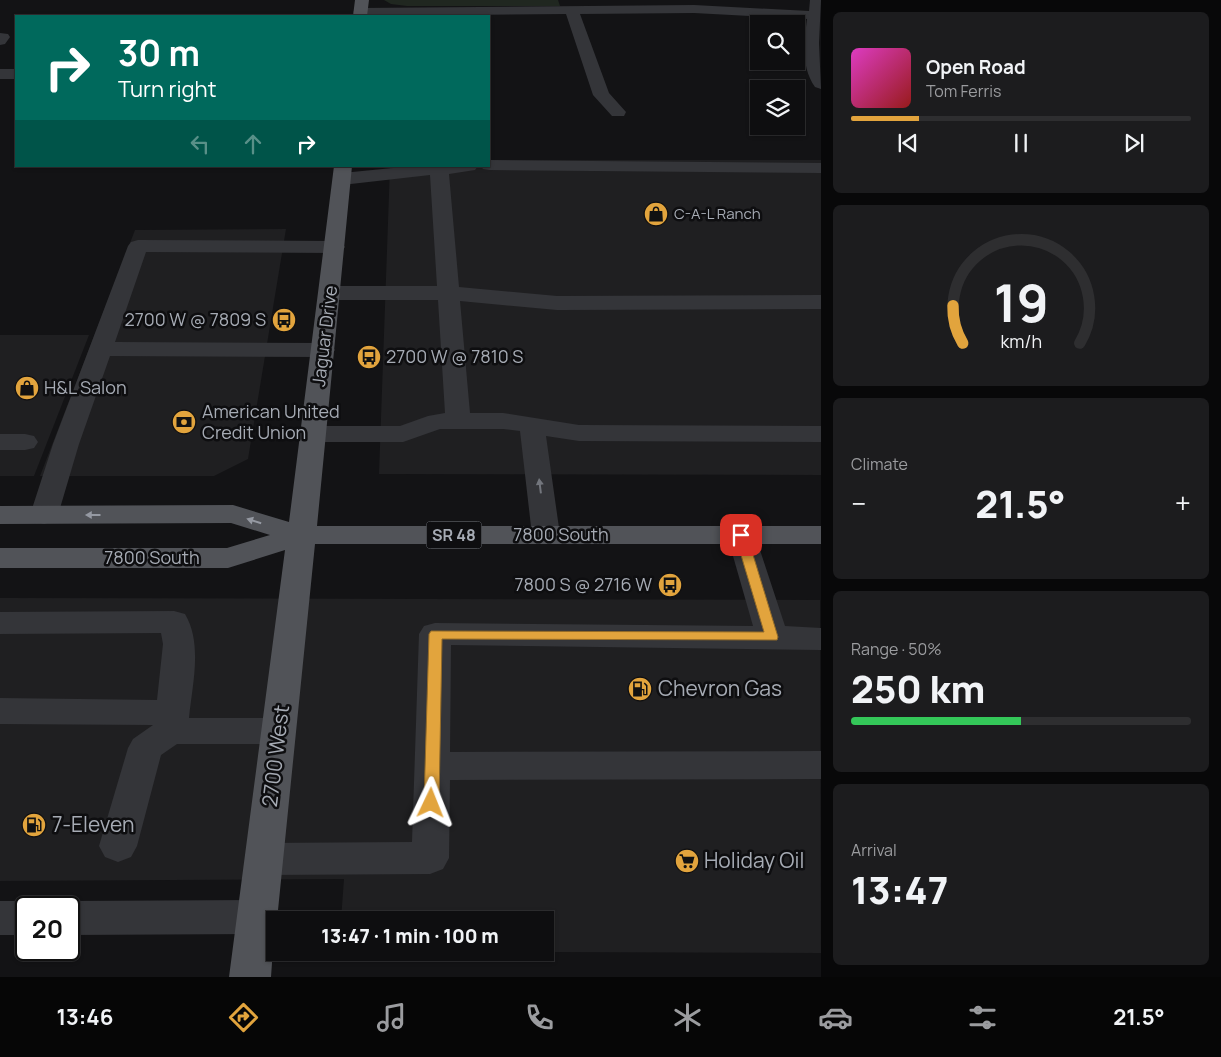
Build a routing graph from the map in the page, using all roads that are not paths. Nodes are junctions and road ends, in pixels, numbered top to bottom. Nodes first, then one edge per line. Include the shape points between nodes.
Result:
1 (817, 0) edge
2 (650, 4) edge
3 (361, 9) edge
4 (572, 10) junction
5 (818, 16) edge
6 (0, 74) edge
7 (15, 74) edge
8 (821, 84) edge
9 (618, 112) dead end
10 (490, 165) edge
11 (459, 167) edge
12 (821, 168) edge
13 (439, 169) junction
14 (342, 173) edge
15 (336, 247) junction
16 (330, 293) junction
17 (450, 293) junction
18 (821, 302) edge
19 (100, 350) junction
20 (323, 350) junction
21 (458, 421) junction
22 (532, 426) junction
23 (313, 434) junction
24 (821, 434) edge
25 (0, 515) edge
26 (44, 515) junction
27 (301, 535) junction
28 (546, 535) junction
29 (741, 535) junction
30 (821, 535) edge
31 (0, 558) edge
32 (0, 623) edge
33 (772, 637) junction
34 (821, 639) edge
35 (0, 711) edge
36 (172, 722) junction
37 (279, 731) junction
38 (821, 765) edge
39 (432, 766) junction
40 (118, 846) dead end
41 (264, 859) junction
42 (256, 917) junction
43 (0, 918) edge
44 (15, 918) edge
45 (80, 918) edge
46 (250, 977) edge

1 - 5 street
2 - 4 street
2 - 5 street
3 - 4 street
4 - 9 street via 601,95
5 - 8 street via 811,54 814,72
6 - 7 street
10 - 12 street
11 - 13 street
13 - 14 street
13 - 17 street
14 - 15 main road, Jaguar Drive
15 - 16 main road, Jaguar Drive
15 - 19 street via 138,246
16 - 17 street
16 - 20 main road, Jaguar Drive
17 - 18 street via 557,303
17 - 21 street
19 - 20 street
19 - 26 street
20 - 23 main road, Jaguar Drive
21 - 22 street via 503,421
21 - 23 street via 437,420 403,434
22 - 24 street via 579,433
28 -> 22 street
23 - 27 main road, Jaguar Drive
25 - 26 main road, 7800 South / SR 48
27 -> 26 main road, 7800 South / SR 48 via 233,514
27 - 28 main road, 7800 South / SR 48
27 - 31 main road, 7800 South / SR 48 via 228,558
27 - 37 main road, 2700 West
28 - 29 main road, 7800 South / SR 48
29 - 30 main road, 7800 South / SR 48
29 - 33 street
32 - 36 street via 174,622 179,644
33 - 34 street
33 - 39 street via 435,634
35 - 36 street
36 - 37 street
36 - 40 street via 145,748
37 - 41 main road, 2700 West
38 - 39 street
39 - 41 street via 430,858
41 - 42 main road, 2700 West
42 - 45 street
42 - 46 main road, 2700 West
43 - 44 street

